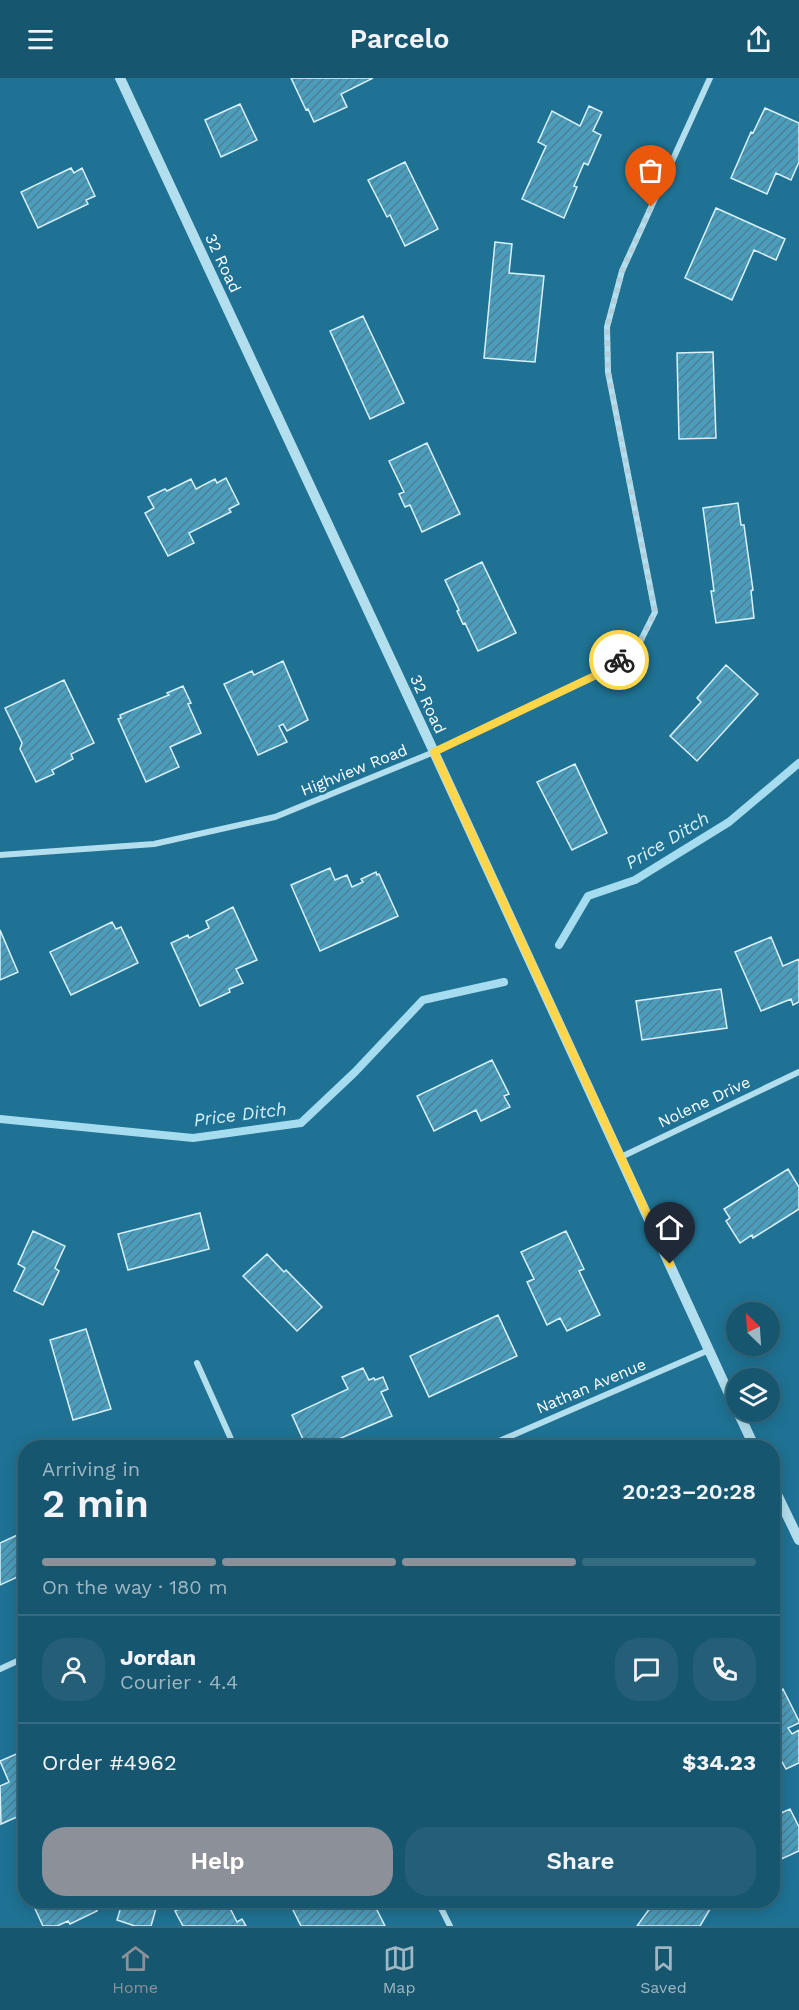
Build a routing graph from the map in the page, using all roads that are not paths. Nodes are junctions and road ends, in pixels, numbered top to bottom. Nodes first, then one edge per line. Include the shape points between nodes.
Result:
1 (710, 78) edge
2 (122, 79) edge
3 (434, 752) junction
4 (0, 855) edge
5 (799, 1072) edge
6 (621, 1157) junction
7 (709, 1350) junction
8 (197, 1363) dead end
9 (726, 1386) edge
10 (743, 1422) edge
11 (231, 1440) edge
12 (501, 1440) edge
13 (751, 1440) edge
14 (780, 1498) edge
15 (796, 1527) edge
16 (799, 1540) edge
17 (18, 1661) edge
18 (0, 1669) edge
19 (441, 1908) edge
20 (450, 1926) edge

1 - 3 street, Highview Road via 622,271 607,327 608,372 655,612 639,644 609,669
2 - 3 street, 32 Road
3 - 4 street, Highview Road via 275,817 154,844
3 - 6 street, 32 Road
5 - 6 street, Nolene Drive
6 - 7 street, 32 Road
7 - 9 street, 32 Road
7 - 12 street, Nathan Avenue
8 - 11 street
10 - 13 street, 32 Road
14 - 15 street
15 - 16 street
17 - 18 street
19 - 20 street

